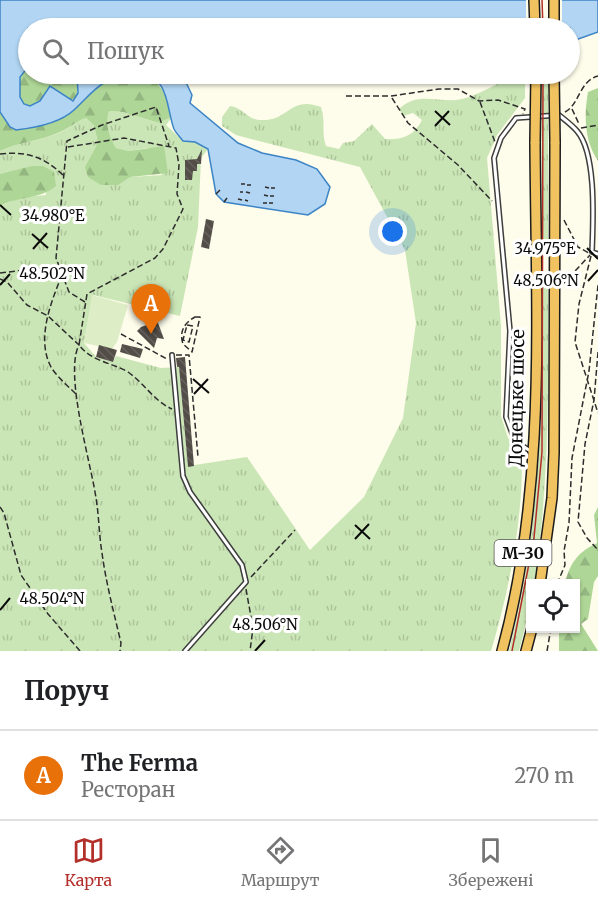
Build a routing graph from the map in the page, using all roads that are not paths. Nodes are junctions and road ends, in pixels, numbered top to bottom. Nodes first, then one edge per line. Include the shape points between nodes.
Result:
1 (534, 0) edge
2 (554, 0) edge
3 (535, 18) edge
4 (554, 18) edge
5 (536, 84) edge
6 (554, 84) edge
7 (598, 254) edge
8 (172, 355) road end
9 (534, 453) junction
10 (541, 579) edge
11 (531, 633) edge
12 (185, 651) edge
13 (502, 651) edge
14 (526, 651) edge

1 - 3 highway
2 - 4 highway
5 - 9 highway, Донецьке шосе / М-30, bridge
6 - 10 highway, Донецьке шосе / М-30, bridge via 554,453
7 - 9 lane via 592,252 592,181 579,130 559,115 516,118 501,138 494,158 510,331 507,417 515,441
8 - 12 lane via 183,476 190,492 242,565 246,582
9 - 13 highway, Донецьке шосе / М-30 via 522,561
11 - 14 highway

